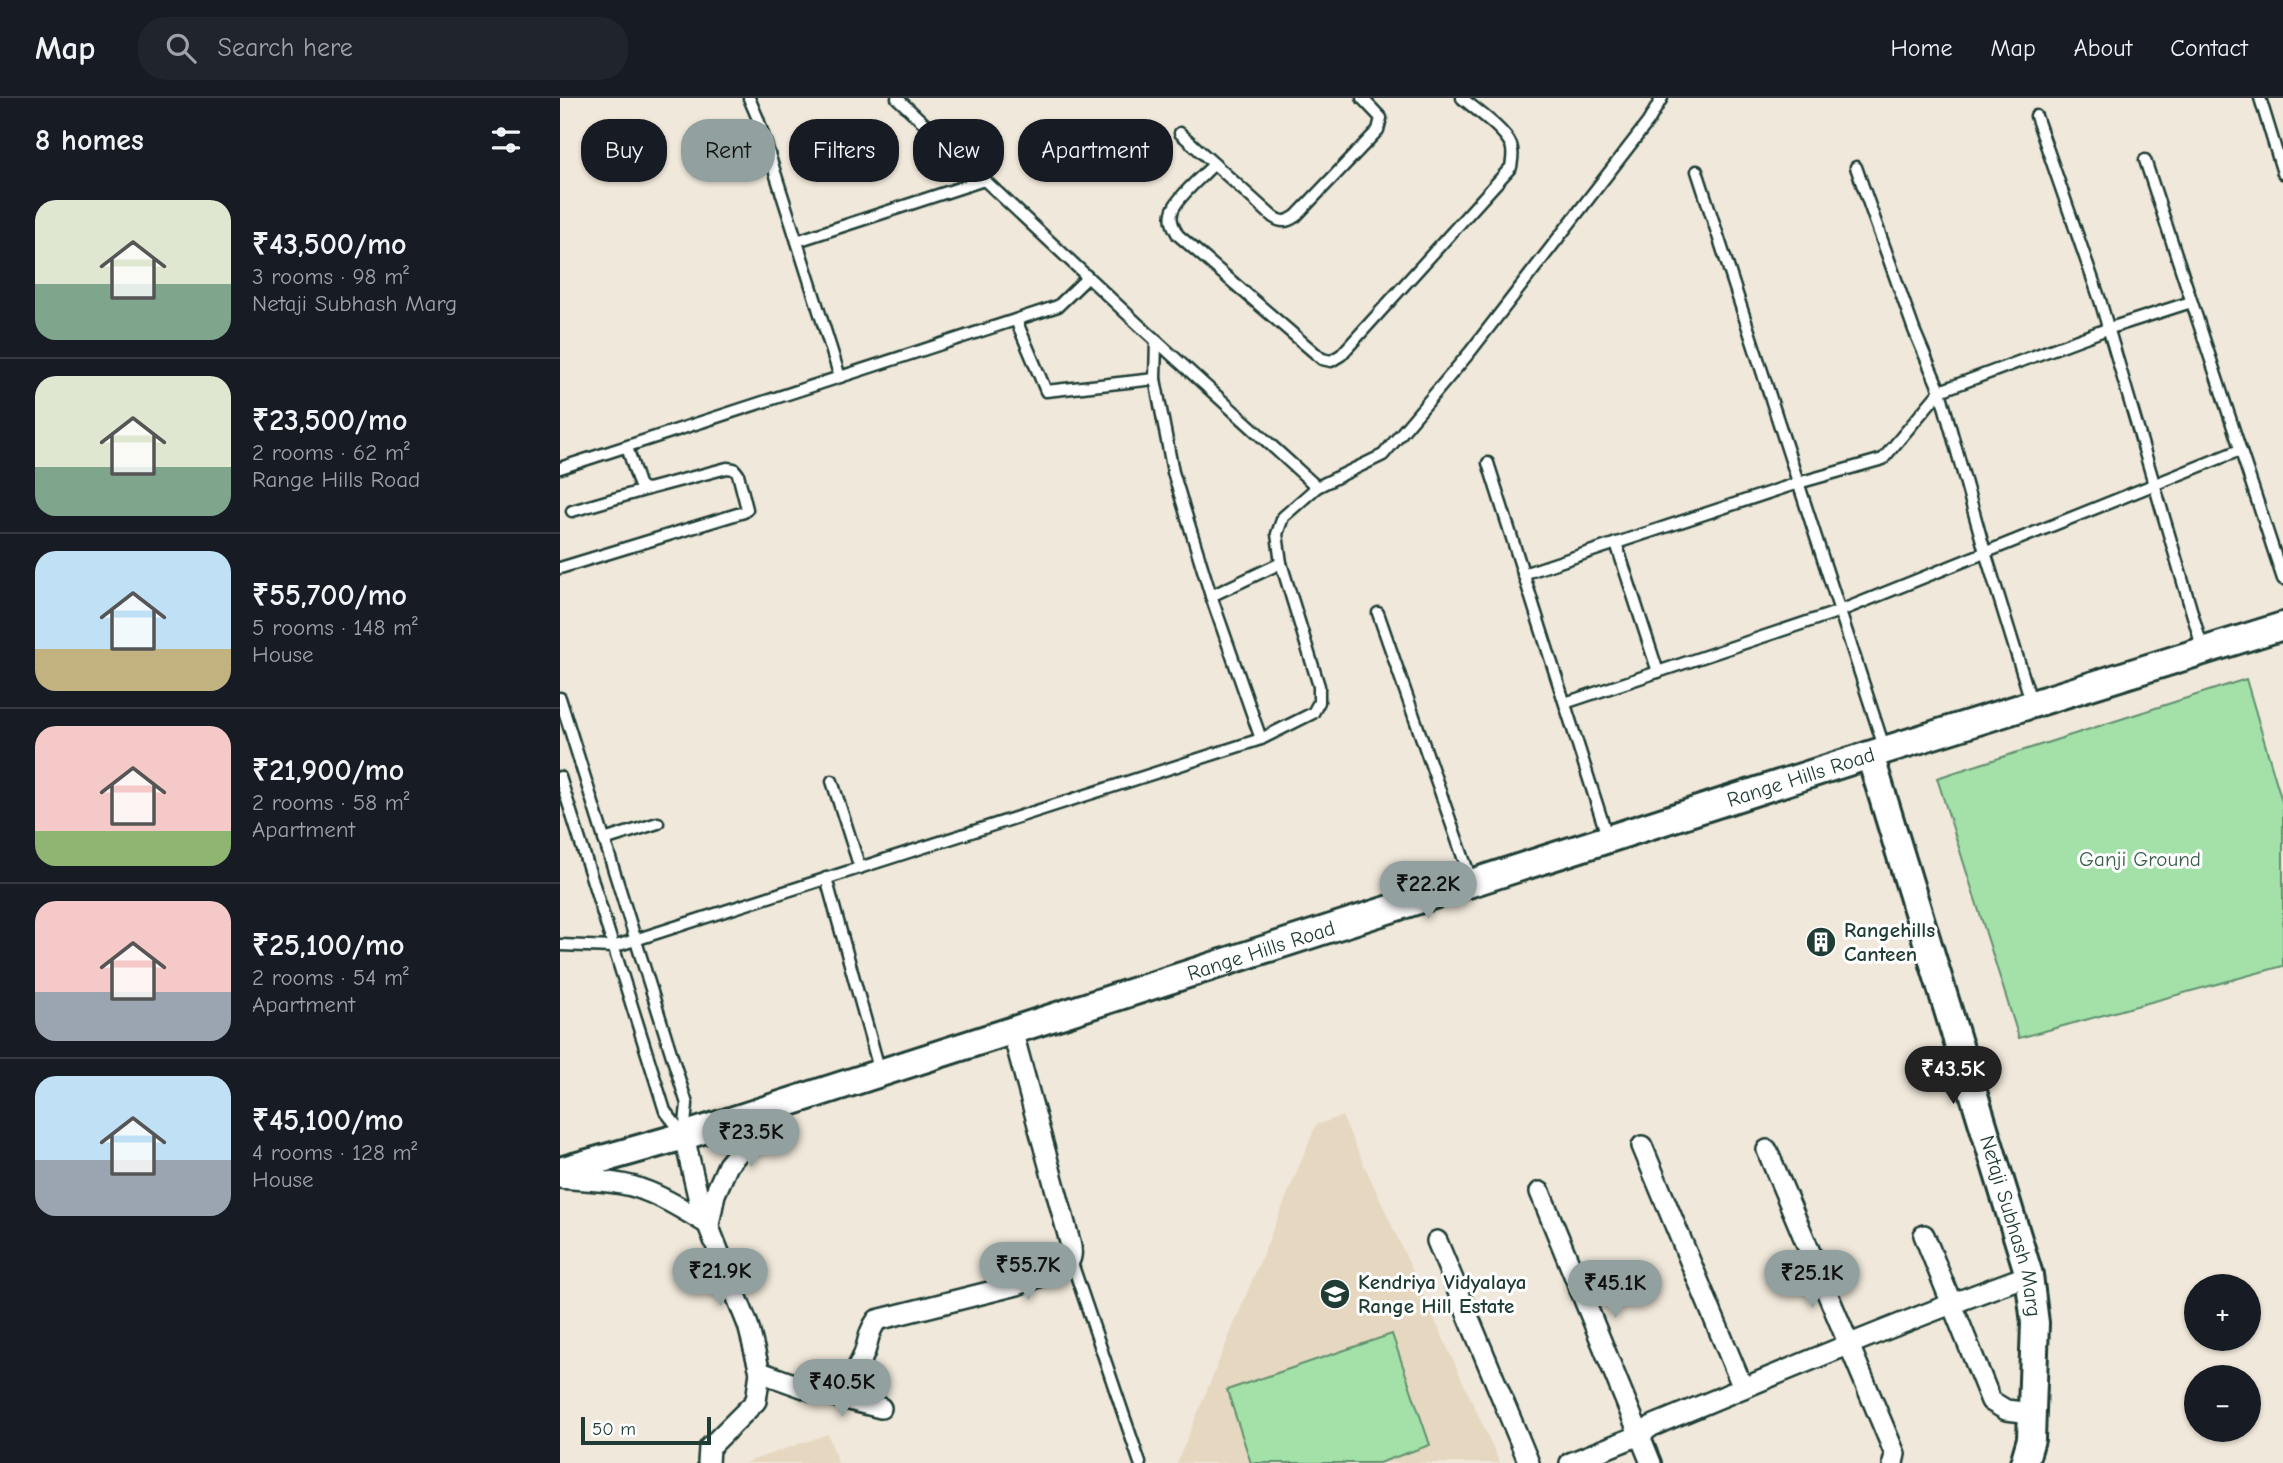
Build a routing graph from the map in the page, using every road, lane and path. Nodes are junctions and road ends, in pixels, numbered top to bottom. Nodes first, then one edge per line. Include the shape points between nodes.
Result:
1 (749, 98) edge
2 (897, 98) edge
3 (1362, 98) edge
4 (1462, 98) edge
5 (1661, 98) edge
6 (2260, 98) edge
7 (2036, 116) dead end
8 (919, 119) edge
9 (1180, 133) dead end
10 (2145, 160) dead end
11 (1214, 164) junction
12 (1856, 167) dead end
13 (1697, 171) dead end
14 (2283, 173) edge
15 (978, 182) edge
16 (986, 182) edge
17 (797, 242) junction
18 (1088, 277) junction
19 (2191, 302) junction
20 (1016, 320) junction
21 (2107, 329) junction
22 (1156, 340) junction
23 (840, 377) junction
24 (1155, 379) junction
25 (1940, 391) junction
26 (627, 447) junction
27 (2240, 450) junction
28 (1488, 463) dead end
29 (560, 468) edge
30 (1798, 483) junction
31 (2153, 485) junction
32 (1317, 487) junction
33 (648, 489) junction
34 (572, 511) dead end
35 (1616, 543) junction
36 (1984, 552) junction
37 (1281, 562) junction
38 (560, 568) edge
39 (1523, 574) junction
40 (2283, 579) edge
41 (1211, 596) junction
42 (1840, 611) junction
43 (1378, 613) dead end
44 (2283, 626) edge
45 (2203, 651) junction
46 (1658, 672) junction
47 (560, 698) edge
48 (1565, 703) junction
49 (2032, 704) junction
50 (1261, 739) junction
51 (1877, 753) junction
52 (580, 766) junction
53 (560, 774) edge
54 (832, 781) dead end
55 (658, 823) dead end
56 (1608, 839) junction
57 (604, 840) junction
58 (860, 867) junction
59 (826, 878) junction
60 (1472, 883) junction
61 (637, 939) junction
62 (560, 945) edge
63 (613, 947) junction
64 (1012, 1030) junction
65 (880, 1073) junction
66 (777, 1106) junction
67 (684, 1136) junction
68 (1642, 1146) dead end
69 (1767, 1150) dead end
70 (560, 1171) edge
71 (560, 1178) edge
72 (1540, 1192) dead end
73 (709, 1225) junction
74 (1924, 1235) dead end
75 (1437, 1241) dead end
76 (1071, 1259) junction
77 (2029, 1276) junction
78 (1952, 1303) junction
79 (1848, 1346) junction
80 (760, 1372) junction
81 (1743, 1388) junction
82 (813, 1391) junction
83 (880, 1408) dead end
84 (2032, 1413) junction
85 (1640, 1435) junction
86 (708, 1463) edge
87 (1140, 1463) edge
88 (1529, 1463) edge
89 (1570, 1463) edge
90 (1651, 1463) edge
91 (1893, 1463) edge
92 (2024, 1463) edge

1 - 17 lane
2 - 8 lane
3 - 11 lane via 1379,114 1378,130 1291,219 1273,217
4 - 11 lane via 1505,136 1513,154 1511,167 1335,360 1321,359 1178,235 1171,215 1174,205
5 - 32 lane via 1648,122 1470,352 1383,455
6 - 14 lane
7 - 21 lane
9 - 11 lane
10 - 19 lane
12 - 25 lane
13 - 30 lane
15 - 17 lane
16 - 18 lane
17 - 23 lane
18 - 20 lane via 1058,306
18 - 22 lane
19 - 21 lane
19 - 27 lane
20 - 23 lane
20 - 24 lane via 1046,391
21 - 25 lane
21 - 31 lane
22 - 24 lane
22 - 32 lane
23 - 26 lane
24 - 41 lane via 1174,472
25 - 30 lane via 1883,459
25 - 36 lane
26 - 29 lane
26 - 33 lane via 639,484
27 - 31 lane
27 - 40 lane
28 - 39 lane
30 - 35 lane
30 - 42 lane
31 - 36 lane
31 - 45 lane
32 - 37 lane via 1283,517 1277,534
33 - 34 lane
33 - 38 lane via 730,468 738,474 747,507 744,512
35 - 39 lane
35 - 46 lane
36 - 42 lane
36 - 49 lane
37 - 41 lane
37 - 50 lane via 1319,686 1319,702 1313,713
39 - 48 lane
41 - 50 lane
42 - 46 lane
42 - 51 lane
43 - 60 lane
44 - 45 street, Range Hills Road
45 - 49 street, Range Hills Road
46 - 48 lane
47 - 52 lane
48 - 56 lane
49 - 51 street, Range Hills Road
50 - 58 lane
51 - 56 street, Range Hills Road
51 - 77 street, Netaji Subhash Marg
52 - 53 lane
52 - 57 lane
53 - 63 lane
54 - 58 lane
55 - 57 lane
56 - 60 street, Range Hills Road
57 - 61 lane
58 - 59 lane
59 - 61 lane
59 - 65 lane
60 - 64 street, Range Hills Road
61 - 63 lane
61 - 67 lane via 687,1104
62 - 63 lane
63 - 67 lane via 665,1111
64 - 65 street, Range Hills Road
64 - 76 street
65 - 66 street, Range Hills Road
66 - 67 street, Range Hills Road
66 - 73 street via 728,1165 715,1194
67 - 70 street, Range Hills Road
67 - 73 street
68 - 81 street
69 - 79 street
71 - 73 street via 647,1191
72 - 85 street
73 - 80 street via 748,1325
74 - 78 street
75 - 88 street
76 - 82 street via 1061,1269 1017,1285 877,1320 850,1381
76 - 87 lane
77 - 78 street
77 - 84 street, Netaji Subhash Marg via 2035,1323
78 - 79 street
78 - 84 street via 1991,1401
79 - 81 street
79 - 91 street via 1895,1454
80 - 82 street
80 - 86 street via 756,1401 709,1448
81 - 85 street
82 - 83 street
84 - 92 street, Netaji Subhash Marg
85 - 89 street
85 - 90 street

